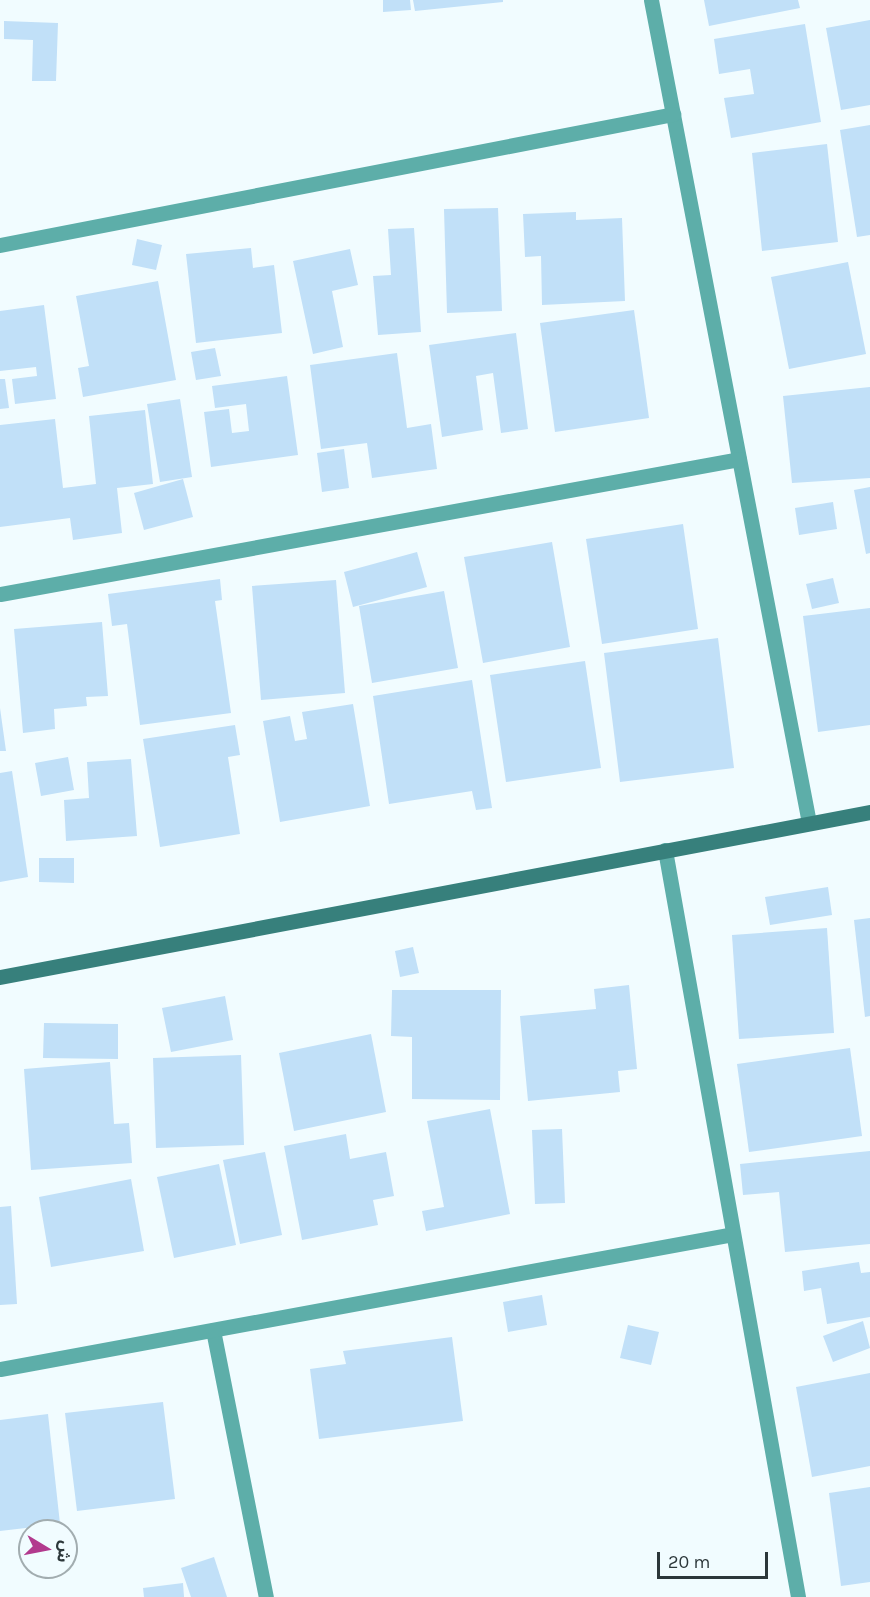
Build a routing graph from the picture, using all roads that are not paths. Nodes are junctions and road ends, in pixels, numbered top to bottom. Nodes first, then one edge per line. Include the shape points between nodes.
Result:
1 (651, 0) edge
2 (673, 114) junction
3 (0, 245) edge
4 (739, 459) junction
5 (0, 594) edge
6 (870, 812) edge
7 (809, 823) junction
8 (665, 850) junction
9 (0, 977) edge
10 (734, 1234) junction
11 (213, 1330) junction
12 (0, 1369) edge
13 (266, 1597) edge
14 (798, 1597) edge

1 - 2 street
2 - 3 street
2 - 4 street
4 - 5 street
4 - 7 street
6 - 7 street
7 - 8 street
8 - 9 street
8 - 10 street
10 - 11 street
10 - 14 street
11 - 12 street
11 - 13 street

